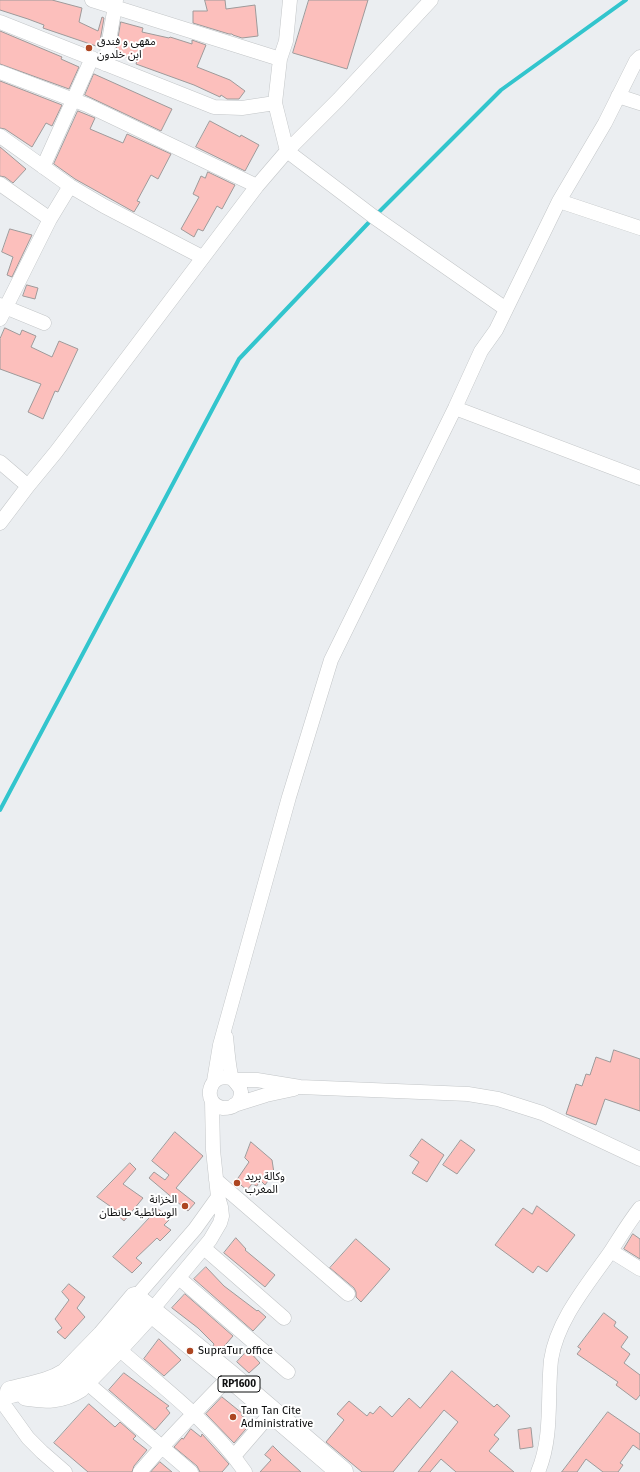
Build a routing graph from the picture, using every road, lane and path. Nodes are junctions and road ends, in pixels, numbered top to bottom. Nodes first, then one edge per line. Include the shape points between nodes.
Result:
1 (92, 0) edge
2 (290, 0) edge
3 (431, 0) edge
4 (115, 4) edge
5 (0, 22) edge
6 (640, 57) edge
7 (280, 58) junction
8 (99, 61) junction
9 (0, 72) edge
10 (618, 96) junction
11 (74, 100) junction
12 (275, 103) junction
13 (640, 103) edge
14 (0, 136) edge
15 (287, 151) junction
16 (43, 167) junction
17 (0, 184) edge
18 (70, 186) junction
19 (257, 186) junction
20 (559, 201) junction
21 (50, 219) junction
22 (640, 228) edge
23 (202, 257) junction
24 (506, 309) junction
25 (2, 310) edge
26 (44, 323) dead end
27 (455, 408) junction
28 (0, 462) edge
29 (640, 478) edge
30 (28, 486) junction
31 (0, 524) edge
32 (225, 1028) junction
33 (234, 1080) junction
34 (214, 1081) junction
35 (300, 1087) junction
36 (212, 1101) junction
37 (230, 1107) junction
38 (213, 1150) junction
39 (640, 1159) edge
40 (216, 1180) junction
41 (218, 1197) junction
42 (640, 1208) edge
43 (204, 1248) junction
44 (611, 1251) junction
45 (640, 1269) edge
46 (179, 1278) junction
47 (348, 1294) dead end
48 (143, 1305) junction
49 (284, 1318) dead end
50 (110, 1342) junction
51 (288, 1372) dead end
52 (230, 1376) junction
53 (85, 1381) junction
54 (4, 1394) edge
55 (272, 1412) junction
56 (195, 1414) junction
57 (162, 1446) junction
58 (234, 1456) junction
59 (65, 1472) edge
60 (140, 1472) edge
61 (191, 1472) edge
62 (245, 1472) edge
63 (342, 1472) edge
64 (538, 1472) edge

1 - 4 street
2 - 7 street via 286,42
3 - 15 street
4 - 7 street
4 - 8 street
5 - 8 street
6 - 10 street
7 - 12 street
8 - 11 street
8 - 12 street via 214,107 242,108
9 - 11 street
10 - 13 street
10 - 20 street
11 - 16 street
11 - 19 street
12 - 15 street
14 - 16 street
15 - 19 street
15 - 24 street via 374,217
16 - 18 street
17 - 21 street
18 - 21 street
18 - 23 street
19 - 23 street
20 - 22 street
20 - 24 street
21 - 25 street
23 - 30 street via 61,446
24 - 27 street via 496,330 481,351
25 - 26 street
27 - 29 street
27 - 32 street via 331,660
28 - 30 street
30 - 31 street
32 - 33 street
32 - 34 street
33 - 34 street via 223,1077
33 - 35 street via 257,1080
33 - 37 street via 239,1085 241,1096
34 - 36 street via 209,1091
35 - 37 street
35 - 39 street via 468,1094 498,1099 542,1113
36 - 37 street via 216,1105
36 - 38 street
37 - 38 street
38 - 40 street
40 - 41 street
40 - 47 street
41 - 43 street via 222,1216 214,1235
41 - 48 street
42 - 44 street via 626,1225
43 - 46 street
43 - 49 street
44 - 45 street
44 - 64 street via 585,1286 558,1336 551,1360 547,1437
46 - 48 street
46 - 51 street
48 - 50 main road
48 - 52 main road, RP1600
50 - 53 main road
50 - 54 main road via 60,1378
50 - 56 street
52 - 55 main road, RP1600
52 - 56 street
53 - 54 main road via 72,1391 57,1396
53 - 57 street
54 - 59 street via 28,1438
55 - 58 street
55 - 63 main road, RP1600
56 - 57 street
56 - 58 street
57 - 60 street
57 - 61 street
58 - 62 street

